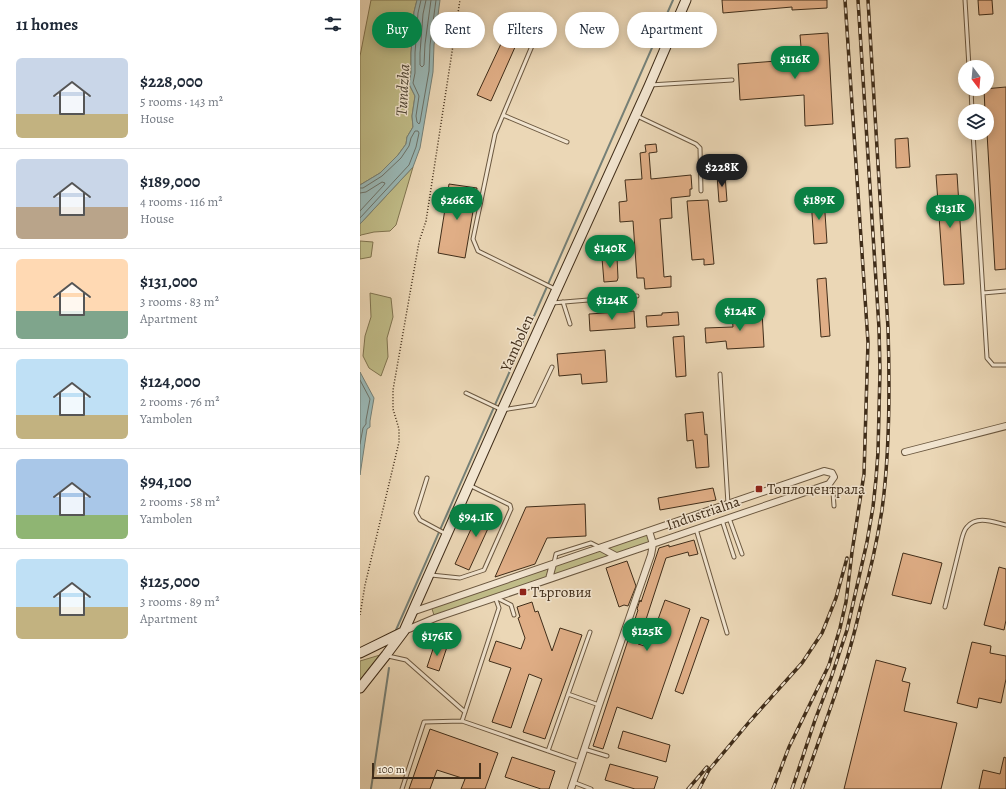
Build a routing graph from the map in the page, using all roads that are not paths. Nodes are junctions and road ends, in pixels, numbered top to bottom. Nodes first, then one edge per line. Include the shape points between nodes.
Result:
1 (686, 0) edge
2 (965, 0) edge
3 (531, 48) edge
4 (969, 60) edge
5 (732, 80) dead end
6 (649, 86) junction
7 (503, 115) junction
8 (635, 116) junction
9 (973, 140) edge
10 (567, 142) dead end
11 (701, 191) dead end
12 (556, 290) junction
13 (1006, 291) edge
14 (983, 293) junction
15 (637, 296) dead end
16 (564, 302) junction
17 (551, 303) junction
18 (570, 324) dead end
19 (1006, 365) edge
20 (552, 367) dead end
21 (720, 374) dead end
22 (466, 392) dead end
23 (502, 410) junction
24 (1006, 426) edge
25 (905, 452) dead end
26 (427, 478) dead end
27 (829, 484) junction
28 (469, 485) junction
29 (728, 504) junction
30 (834, 506) dead end
31 (729, 518) junction
32 (722, 520) junction
33 (1006, 525) edge
34 (696, 529) junction
35 (649, 532) junction
36 (448, 535) junction
37 (653, 544) junction
38 (601, 548) junction
39 (742, 554) dead end
40 (616, 556) junction
41 (734, 557) dead end
42 (553, 564) junction
43 (430, 574) junction
44 (549, 579) junction
45 (495, 597) junction
46 (945, 607) dead end
47 (412, 612) junction
48 (514, 615) dead end
49 (404, 631) junction
50 (590, 632) dead end
51 (727, 633) dead end
52 (360, 654) edge
53 (386, 655) junction
54 (360, 688) edge
55 (568, 694) junction
56 (599, 705) junction
57 (465, 712) junction
58 (462, 721) junction
59 (584, 749) junction
60 (548, 751) junction
61 (607, 756) dead end
62 (580, 762) junction
63 (573, 782) junction
64 (402, 789) edge
65 (571, 789) edge
66 (591, 789) edge

1 - 6 main road, Yambolen
2 - 4 lane
3 - 7 lane
5 - 6 lane
6 - 8 main road, Yambolen
7 - 10 lane
7 - 12 lane via 495,134 473,238 478,251
8 - 11 lane via 700,148
8 - 12 main road, Yambolen
9 - 14 lane
12 - 17 main road, Yambolen
13 - 14 lane
14 - 19 lane via 987,358 993,366
15 - 16 lane
16 - 17 lane
16 - 18 lane
17 - 23 main road, Yambolen
20 - 23 lane via 534,405
21 - 29 lane
22 - 23 lane
23 - 28 main road, Yambolen
24 - 25 street
26 - 36 lane via 416,513 420,520
27 - 29 street, Industrialna via 834,477 832,473 824,472
27 - 30 lane via 833,492
27 - 31 street, Industrialna
28 - 36 main road, Yambolen
28 - 43 lane via 510,505 511,508 484,570 460,578
29 - 31 street
29 - 35 street, Industrialna
31 - 32 street, Industrialna
31 - 39 lane
32 - 34 street, Industrialna
32 - 41 lane
33 - 46 lane via 986,520 973,521 966,528
34 - 37 street, Industrialna
34 - 51 lane
35 - 37 street
35 - 38 street, Industrialna
36 - 43 main road, Yambolen
37 - 40 street, Industrialna
37 - 56 street
38 - 40 street
38 - 42 street, Industrialna
40 - 44 street, Industrialna
42 - 44 street
42 - 47 street, Industrialna
43 - 47 main road, Yambolen
44 - 45 street, Industrialna
45 - 48 lane via 511,605
45 - 49 street, Industrialna
45 - 57 lane via 499,608
47 - 49 main road, Yambolen
49 - 52 main road
49 - 53 main road, Yambolen
50 - 55 lane
53 - 54 main road, Yambolen
53 - 57 lane via 406,660
55 - 56 lane
55 - 60 lane
56 - 59 street
57 - 58 lane
58 - 60 lane
58 - 64 lane via 424,722
59 - 61 lane
59 - 62 street
60 - 62 lane
62 - 63 street
63 - 65 street
63 - 66 lane

